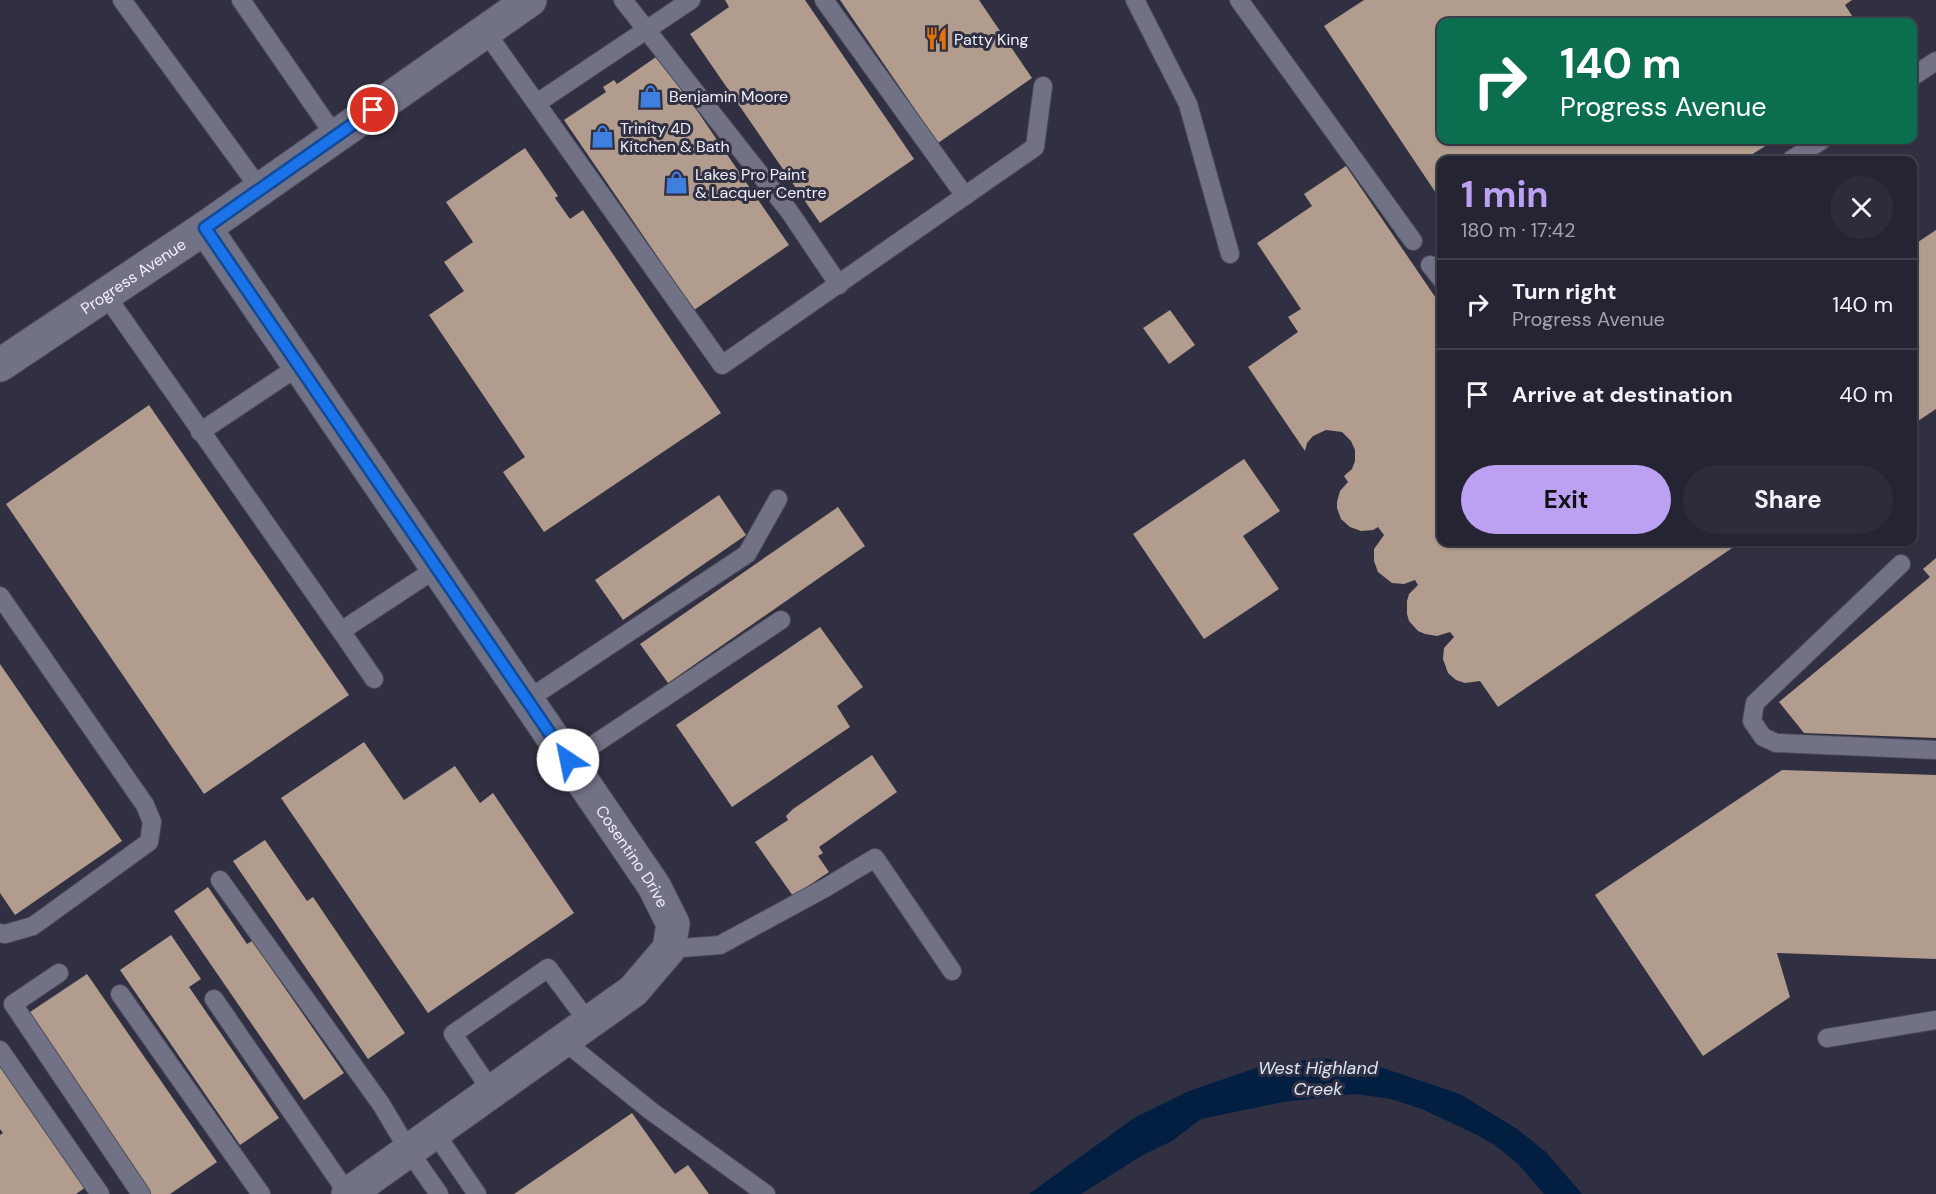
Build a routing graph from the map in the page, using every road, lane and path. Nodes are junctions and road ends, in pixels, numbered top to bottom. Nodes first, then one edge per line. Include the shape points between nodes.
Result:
1 (122, 0) edge
2 (241, 0) edge
3 (530, 0) edge
4 (623, 0) edge
5 (691, 0) edge
6 (824, 0) edge
7 (1135, 0) edge
8 (1239, 0) edge
9 (647, 29) junction
10 (485, 31) junction
11 (1936, 61) edge
12 (1917, 74) edge
13 (1043, 86) dead end
14 (537, 103) junction
15 (335, 136) junction
16 (1816, 144) edge
17 (1797, 156) edge
18 (260, 189) junction
19 (965, 196) junction
20 (205, 228) junction
21 (1413, 241) dead end
22 (1230, 254) dead end
23 (1430, 265) dead end
24 (1437, 274) edge
25 (839, 285) junction
26 (105, 294) junction
27 (0, 364) edge
28 (299, 366) junction
29 (200, 432) junction
30 (778, 499) dead end
31 (1901, 564) dead end
32 (437, 568) junction
33 (0, 596) edge
34 (782, 620) dead end
35 (341, 631) junction
36 (374, 679) dead end
37 (527, 700) junction
38 (1936, 750) edge
39 (568, 760) junction
40 (220, 880) dead end
41 (0, 933) edge
42 (669, 949) junction
43 (952, 971) dead end
44 (59, 973) dead end
45 (120, 994) dead end
46 (214, 999) dead end
47 (1936, 1020) edge
48 (576, 1032) junction
49 (1827, 1038) dead end
50 (0, 1050) edge
51 (492, 1092) junction
52 (422, 1142) junction
53 (100, 1194) edge
54 (141, 1194) edge
55 (261, 1194) edge
56 (348, 1194) edge
57 (439, 1194) edge
58 (477, 1194) edge
59 (766, 1194) edge

1 - 18 lane
2 - 15 lane
3 - 10 street, Progress Avenue
4 - 9 lane
5 - 9 lane
6 - 19 lane
7 - 22 lane via 1188,104
8 - 21 lane
9 - 14 lane
9 - 25 lane via 789,211
10 - 14 lane
10 - 15 street, Progress Avenue
11 - 12 lane
13 - 19 lane via 1035,147
14 - 25 lane via 722,365
15 - 18 street, Progress Avenue
16 - 17 lane
18 - 20 street, Progress Avenue
19 - 25 lane
20 - 26 street, Progress Avenue
20 - 28 street, Cosentino Drive
23 - 24 lane
26 - 27 street, Progress Avenue
26 - 29 lane
28 - 29 lane
28 - 32 street, Cosentino Drive
29 - 35 lane
30 - 37 lane via 747,554
31 - 38 lane via 1755,703 1752,721 1763,737 1776,743
32 - 35 lane
32 - 37 street, Cosentino Drive
33 - 41 lane via 145,805 152,822 149,843 33,926
34 - 39 lane
35 - 36 lane
37 - 39 street, Cosentino Drive
39 - 42 street, Cosentino Drive via 654,886 673,924
40 - 52 lane via 381,1104
42 - 43 lane via 720,945 875,858
42 - 48 street via 633,991
44 - 54 lane via 13,1004
45 - 55 lane
46 - 56 lane
47 - 49 lane
48 - 51 street
48 - 51 lane via 548,968 453,1034
48 - 59 lane via 651,1111
50 - 53 lane
51 - 52 street
52 - 56 street
52 - 57 lane
52 - 58 lane

